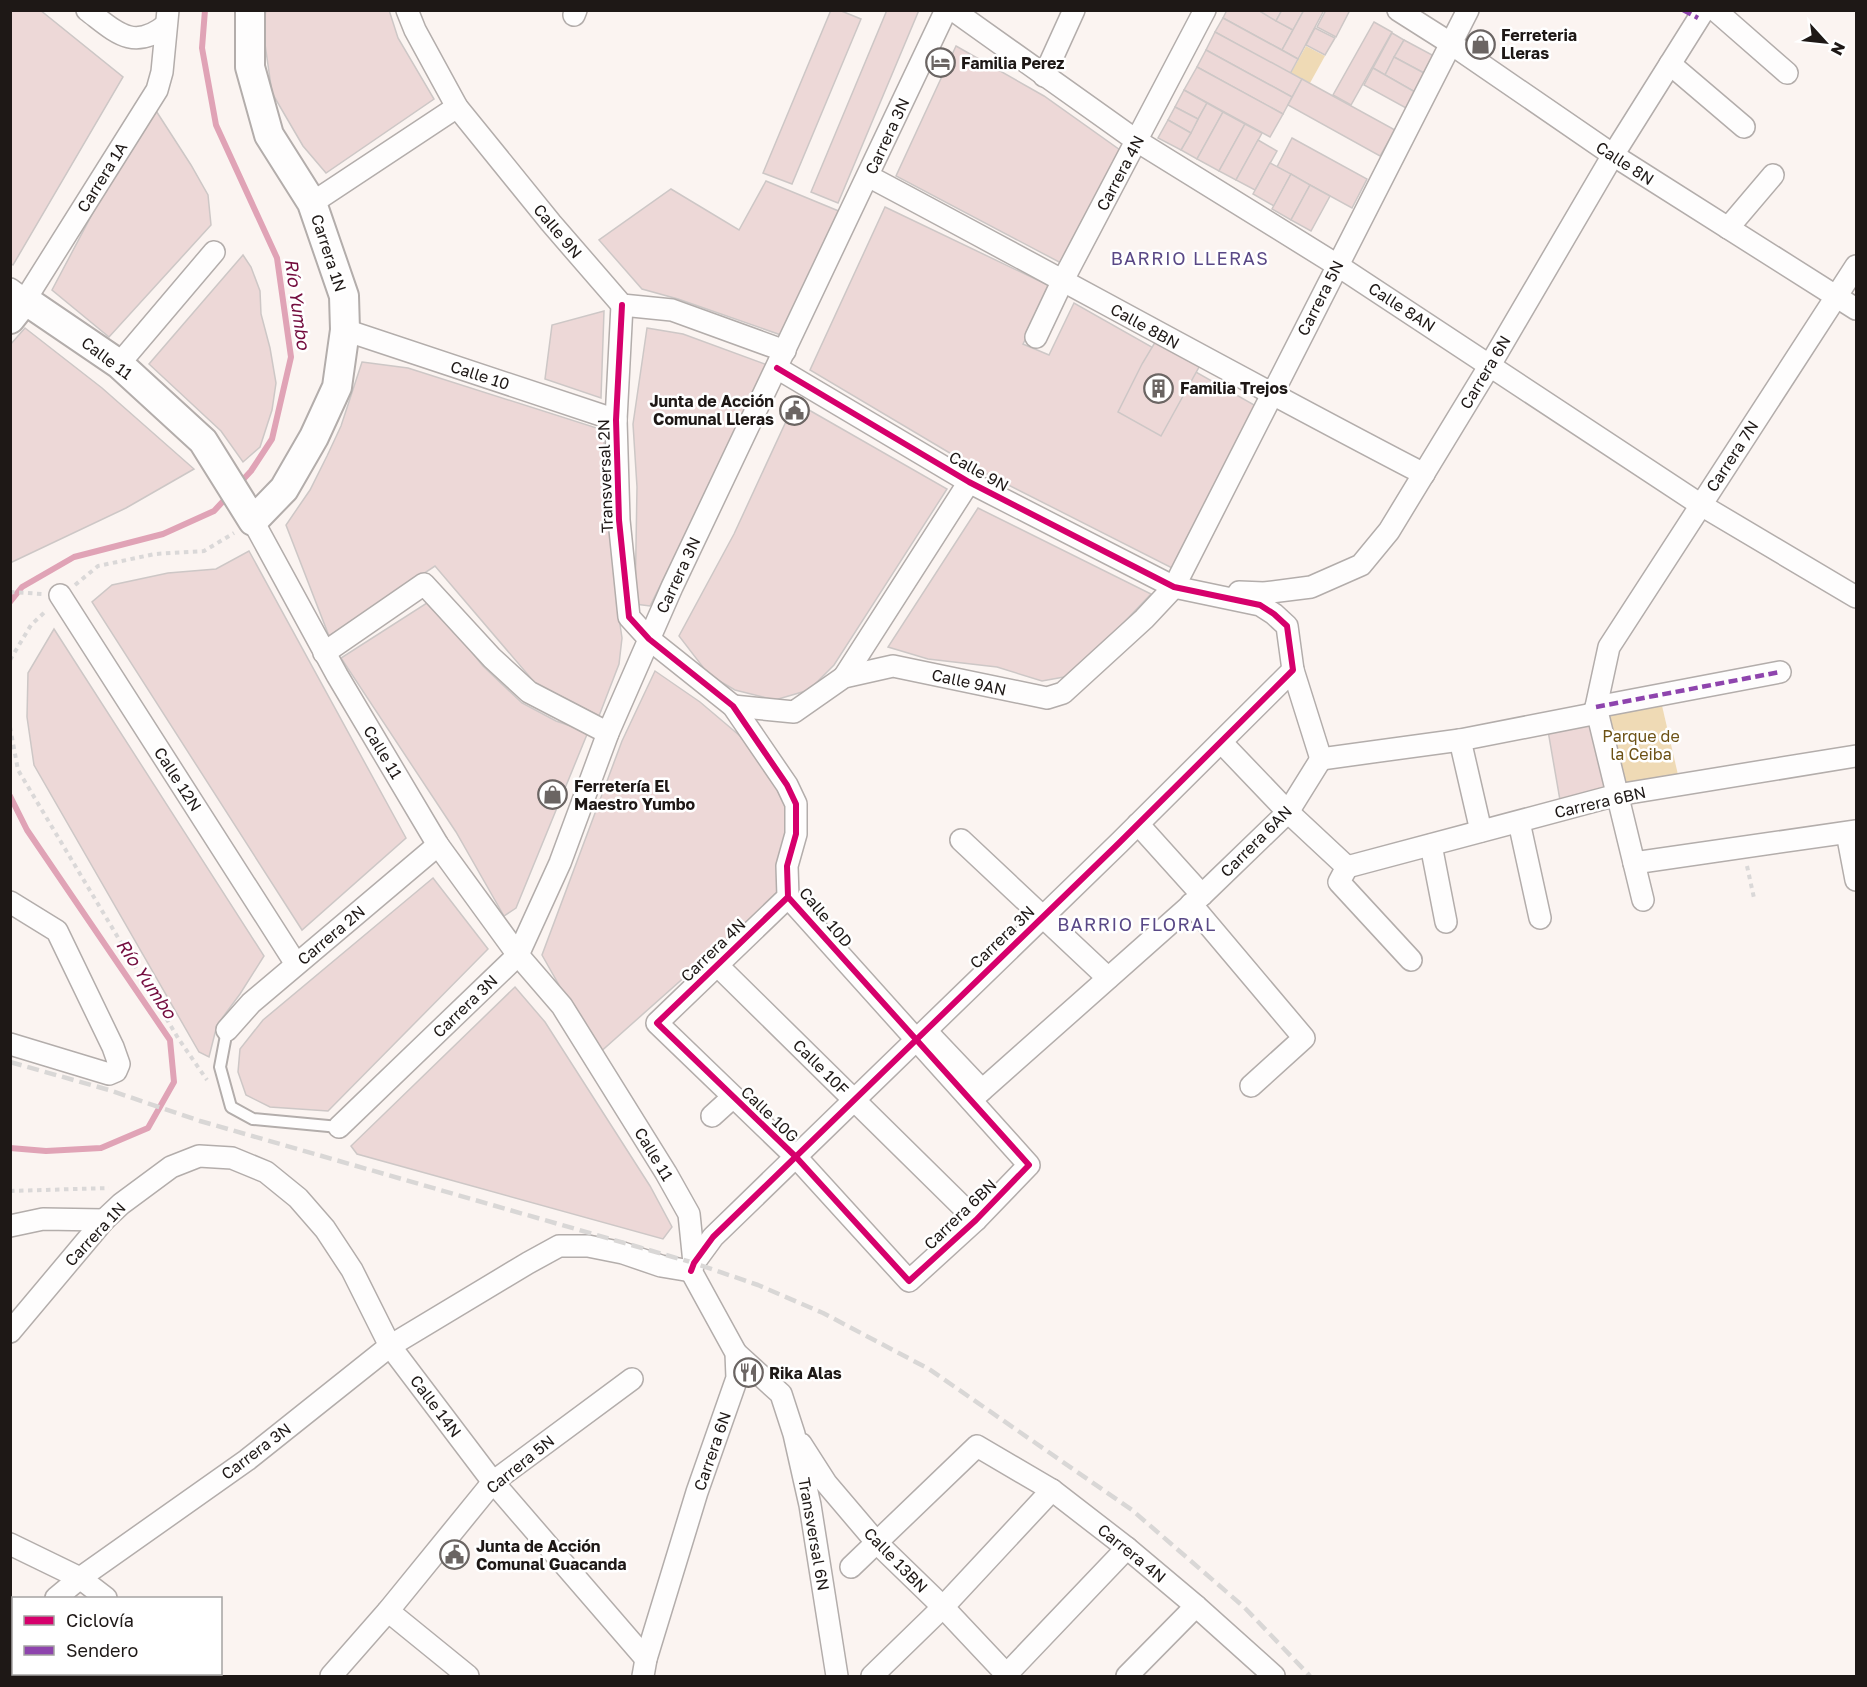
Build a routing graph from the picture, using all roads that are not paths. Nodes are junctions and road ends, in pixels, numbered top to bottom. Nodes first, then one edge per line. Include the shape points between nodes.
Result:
1 (87, 10) edge
2 (250, 10) edge
3 (407, 10) edge
4 (946, 10) edge
5 (953, 10) edge
6 (1074, 10) edge
7 (1205, 10) edge
8 (1398, 10) edge
9 (1468, 10) edge
10 (1700, 12) edge
11 (167, 18) edge
12 (1450, 43) junction
13 (1670, 64) junction
14 (1787, 73) dead end
15 (1044, 76) junction
16 (457, 106) junction
17 (1744, 127) dead end
18 (1137, 141) junction
19 (1613, 155) junction
20 (1773, 175) dead end
21 (868, 176) junction
22 (312, 202) junction
23 (1728, 228) junction
24 (214, 252) dead end
25 (1337, 265) junction
26 (1857, 266) edge
27 (1063, 280) junction
28 (1836, 297) junction
29 (15, 303) edge
30 (621, 305) junction
31 (1857, 309) edge
32 (345, 330) junction
33 (1036, 337) dead end
34 (781, 359) junction
35 (119, 364) junction
36 (1490, 365) junction
37 (1271, 395) junction
38 (616, 420) junction
39 (1424, 474) junction
40 (969, 482) junction
41 (1701, 505) junction
42 (252, 519) junction
43 (1174, 586) junction
44 (60, 596) road end
45 (1857, 597) edge
46 (649, 639) junction
47 (324, 653) junction
48 (1293, 660) junction
49 (1780, 672) dead end
50 (844, 676) junction
51 (733, 706) junction
52 (1597, 710) junction
53 (608, 733) junction
54 (1460, 740) junction
55 (1221, 742) junction
56 (1857, 756) edge
57 (1321, 759) junction
58 (1617, 795) junction
59 (1288, 812) junction
60 (1519, 822) junction
61 (1138, 824) junction
62 (1480, 831) junction
63 (1852, 832) edge
64 (961, 840) dead end
65 (438, 845) junction
66 (1431, 845) junction
67 (1634, 863) junction
68 (1347, 867) junction
69 (1857, 880) edge
70 (788, 897) junction
71 (1196, 899) junction
72 (1643, 900) dead end
73 (10, 902) edge
74 (1042, 917) junction
75 (1540, 918) dead end
76 (1446, 922) dead end
77 (518, 955) junction
78 (1411, 960) dead end
79 (296, 964) junction
80 (717, 965) junction
81 (1108, 978) junction
82 (657, 1023) joint
83 (227, 1030) joint
84 (921, 1035) junction
85 (10, 1044) edge
86 (1251, 1086) dead end
87 (976, 1095) junction
88 (734, 1097) junction
89 (854, 1100) junction
90 (712, 1116) dead end
91 (339, 1127) joint
92 (796, 1157) junction
93 (232, 1158) joint
94 (1029, 1165) joint
95 (104, 1220) junction
96 (976, 1220) junction
97 (10, 1226) edge
98 (693, 1267) junction
99 (909, 1281) joint
100 (10, 1332) edge
101 (390, 1346) junction
102 (736, 1353) junction
103 (632, 1379) dead end
104 (794, 1434) junction
105 (493, 1482) junction
106 (1052, 1490) junction
107 (10, 1544) edge
108 (877, 1544) junction
109 (1127, 1548) junction
110 (851, 1567) dead end
111 (80, 1578) junction
112 (58, 1597) edge
113 (104, 1597) edge
114 (1196, 1606) junction
115 (942, 1607) junction
116 (388, 1611) junction
117 (645, 1668) edge
118 (1264, 1673) edge
119 (1006, 1676) edge
120 (332, 1677) edge
121 (468, 1677) edge
122 (837, 1677) edge
123 (872, 1677) edge
124 (1127, 1677) edge

1 - 11 street via 122,36 131,38 154,35
2 - 22 street, Carrera 1N via 250,67 269,135
3 - 16 street, Calle 9N
4 - 21 street, Carrera 3N
5 - 15 street, Calle 8AN
6 - 15 street
7 - 18 street, Carrera 4N
8 - 12 street, Calle 8N
9 - 12 street, Carrera 5N
10 - 13 street, Carrera 6N
10 - 14 street
11 - 29 street, Carrera 1A via 157,90
12 - 19 street, Calle 8N
12 - 25 street, Carrera 5N
13 - 17 street
13 - 19 street, Carrera 6N
15 - 18 street, Calle 8AN
16 - 22 street
16 - 30 street, Calle 9N
18 - 25 street, Calle 8AN
18 - 27 street, Carrera 4N
19 - 23 street, Calle 8N
19 - 36 street, Carrera 6N
20 - 23 street
21 - 27 street, Calle 8BN
21 - 34 street, Carrera 3N
22 - 32 street, Carrera 1N via 344,296
23 - 28 street, Calle 8N
24 - 35 street
25 - 36 street, Calle 8AN
25 - 37 street, Carrera 5N
26 - 28 street, Carrera 7N
27 - 33 street, Carrera 4N
27 - 37 street, Calle 8BN
28 - 31 street, Calle 8N
28 - 41 street, Carrera 7N
29 - 35 street, Calle 11
30 - 34 street, Calle 9N via 672,310
30 - 38 street, Transversal 2N
32 - 38 street, Calle 10
32 - 42 street, Carrera 1N via 337,387 314,437 284,489
34 - 40 street, Calle 9N
34 - 46 street, Carrera 3N
35 - 42 street, Calle 11 via 203,441
36 - 39 street, Carrera 6N
36 - 41 street, Calle 8AN
37 - 39 street, Calle 8BN
37 - 43 street, Carrera 5N
38 - 46 street, Transversal 2N via 619,520 628,616
39 - 43 street, Carrera 6N via 1389,531 1361,565 1311,587 1264,593
40 - 43 street, Calle 9N
40 - 50 street
41 - 45 street, Calle 8AN
41 - 52 street, Carrera 7N via 1609,647
42 - 47 street, Calle 11
43 - 48 street via 1260,605 1287,626
43 - 50 street, Calle 9AN via 1144,620 1063,693 1047,698 893,666
44 - 79 street, Calle 12N
46 - 51 street, Calle 10D
46 - 53 street, Carrera 3N
47 - 53 street via 424,584 529,692
47 - 65 street, Calle 11
48 - 55 street, Carrera 3N
48 - 57 street
49 - 52 street
50 - 51 street, Calle 9AN via 794,712
51 - 70 street, Calle 10D via 796,804 796,834 787,866
52 - 54 street
52 - 58 street
53 - 77 street, Carrera 3N via 560,862
54 - 57 street
54 - 62 street
55 - 59 street
55 - 61 street, Carrera 3N
56 - 58 street, Carrera 6BN
57 - 59 street, Carrera 6AN
58 - 60 street, Carrera 6BN
58 - 67 street
59 - 68 street
59 - 71 street, Carrera 6AN
60 - 62 street, Carrera 6BN
60 - 75 street
61 - 71 street
61 - 74 street, Carrera 3N
62 - 66 street, Carrera 6BN
63 - 67 street
63 - 69 street
64 - 74 street
65 - 77 street, Calle 11
65 - 79 street, Carrera 2N
66 - 68 street, Carrera 6BN
66 - 76 street
67 - 72 street
68 - 78 street via 1339,882
70 - 80 street, Carrera 4N
70 - 84 street, Calle 10D
71 - 81 street, Carrera 6AN
71 - 86 street via 1304,1038
73 - 85 street via 57,931 119,1064 109,1074
74 - 81 street
74 - 84 street, Carrera 3N
77 - 91 street, Carrera 3N
77 - 98 street, Calle 11 via 562,1006 689,1214
79 - 83 street, Carrera 2N
80 - 82 street, Carrera 4N
80 - 89 street, Calle 10F
81 - 87 street, Carrera 6AN
82 - 88 street, Calle 10G
83 - 91 lane via 220,1067 231,1107 253,1119
84 - 87 street, Calle 10D
84 - 89 street, Carrera 3N
87 - 94 street, Calle 10D
88 - 90 street
88 - 92 street, Calle 10G
89 - 92 street, Carrera 3N
89 - 96 street, Calle 10F
92 - 98 street, Carrera 3N via 713,1237
92 - 99 street, Calle 10G
93 - 95 street, Carrera 1N via 199,1156 171,1167
93 - 101 street, Calle 14N via 266,1172 298,1198 325,1229 352,1270
94 - 96 street, Carrera 6BN
95 - 97 street via 43,1219
95 - 100 street, Carrera 1N
96 - 99 street, Carrera 6BN
98 - 101 street, Carrera 3N via 661,1266 588,1246 559,1246
98 - 102 street
101 - 105 street, Calle 14N
101 - 111 street, Carrera 3N via 247,1460
102 - 104 street, Transversal 6N via 781,1395
102 - 117 street, Carrera 6N via 737,1378 697,1492
103 - 105 street, Carrera 5N
104 - 108 street, Calle 13BN via 826,1483
104 - 122 street, Transversal 6N via 810,1505
105 - 116 street, Carrera 5N
105 - 117 street, Calle 14N
106 - 108 street, Carrera 4N via 977,1446
106 - 109 street, Carrera 4N
106 - 115 street
107 - 111 street
108 - 110 street
108 - 115 street, Calle 13BN
109 - 114 street, Carrera 4N
109 - 119 street
111 - 112 street, Carrera 3N
111 - 113 street
114 - 118 street, Carrera 4N
114 - 124 street
115 - 119 street, Calle 13BN
115 - 123 street
116 - 120 street, Carrera 5N
116 - 121 street

